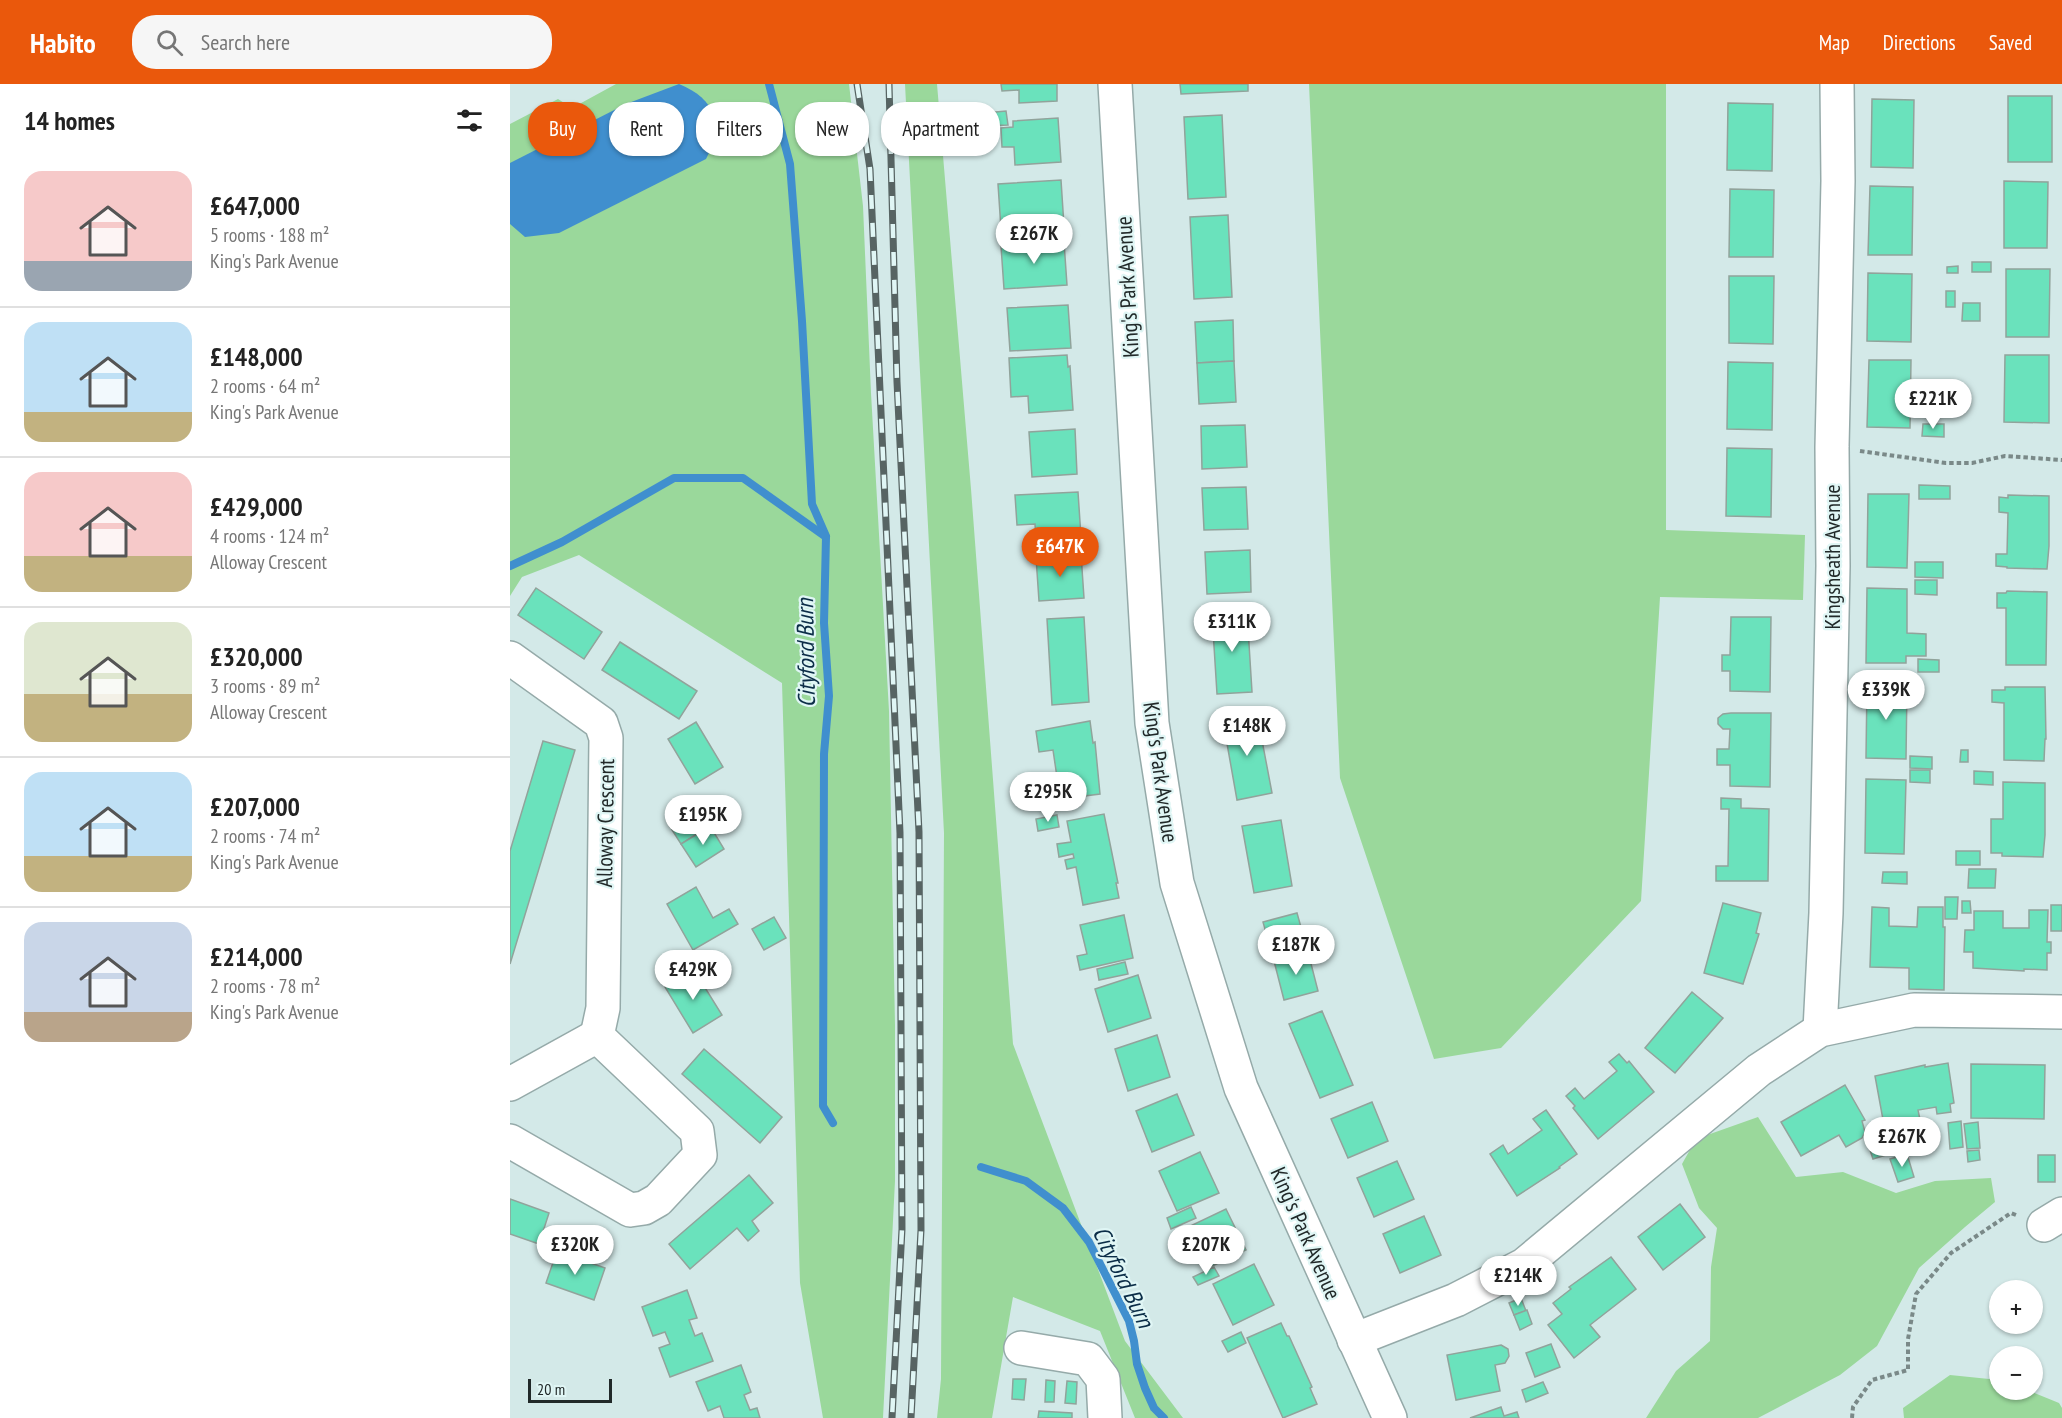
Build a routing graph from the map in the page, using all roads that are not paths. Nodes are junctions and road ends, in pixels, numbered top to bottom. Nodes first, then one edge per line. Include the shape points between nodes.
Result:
1 (1115, 84) edge
2 (1837, 84) edge
3 (510, 658) edge
4 (2062, 1012) edge
5 (1820, 1030) junction
6 (597, 1036) junction
7 (510, 1084) edge
8 (510, 1141) edge
9 (1354, 1340) junction
10 (1021, 1348) dead end
11 (1105, 1418) edge
12 (1390, 1418) edge

1 - 9 street, King's Park Avenue via 1152,723 1177,884 1241,1088
2 - 5 street, Kingsheath Avenue via 1833,566 1827,890
3 - 6 street, Alloway Crescent via 601,723 606,738 603,1008
4 - 5 street via 1914,1010
5 - 9 street via 1759,1070 1524,1266 1456,1300
6 - 7 street
6 - 8 street via 697,1131 700,1155 658,1200 630,1210
9 - 12 street, King's Park Avenue
10 - 11 street via 1088,1359 1103,1379

